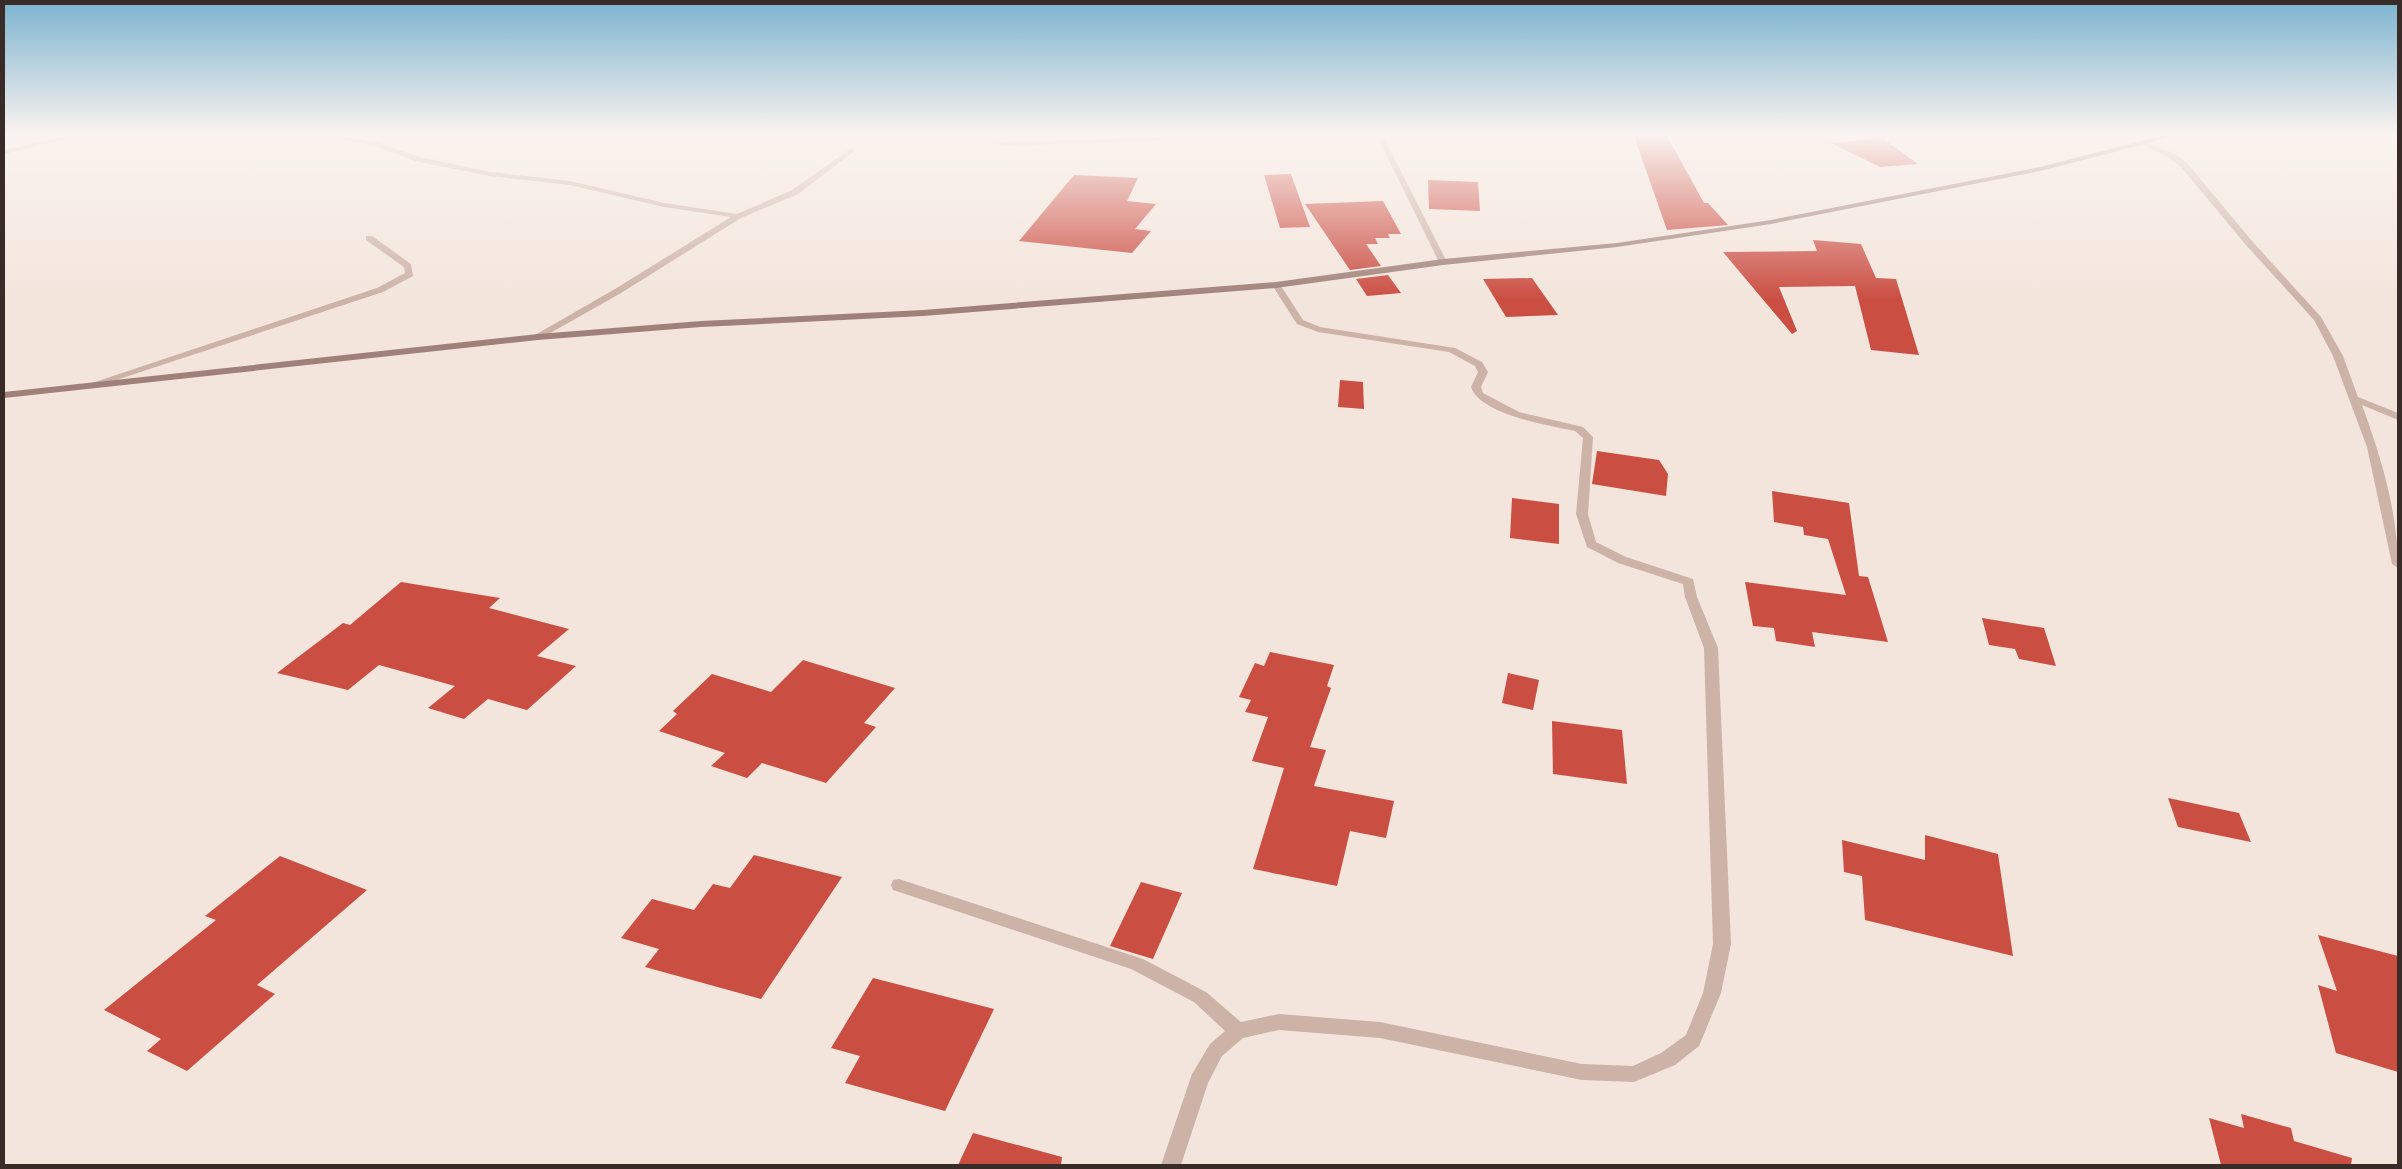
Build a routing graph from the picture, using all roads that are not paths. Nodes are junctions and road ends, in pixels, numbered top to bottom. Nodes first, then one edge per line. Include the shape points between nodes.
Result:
1 (602, 191) edge
2 (797, 191) edge
3 (1407, 191) edge
4 (1931, 191) edge
5 (2205, 191) edge
6 (738, 216) junction
7 (369, 238) dead end
8 (1443, 262) junction
9 (1276, 285) junction
10 (538, 337) junction
11 (91, 385) junction
12 (4, 395) edge
13 (2355, 399) junction
14 (2398, 417) edge
15 (2398, 564) edge
16 (899, 885) dead end
17 (1238, 1031) junction
18 (1171, 1165) edge

1 - 6 street via 664,205
2 - 6 street
3 - 8 street
4 - 8 main road via 1771,222 1617,245
5 - 13 street via 2318,319 2338,356
6 - 10 street
7 - 11 street via 408,266 410,274 380,290
8 - 9 main road
9 - 10 main road
9 - 17 street via 1300,322 1318,329 1452,350 1479,364 1483,372 1476,387 1479,395 1516,414 1579,429 1588,437 1582,514 1591,544 1622,560 1689,582 1691,597 1711,648 1722,944 1712,993 1693,1040 1668,1059 1634,1074 1582,1072 1380,1030 1279,1022
10 - 11 main road
11 - 12 main road
13 - 14 street
13 - 15 street via 2372,447
16 - 17 street via 1137,964 1200,997
17 - 18 street via 1216,1050 1199,1080

